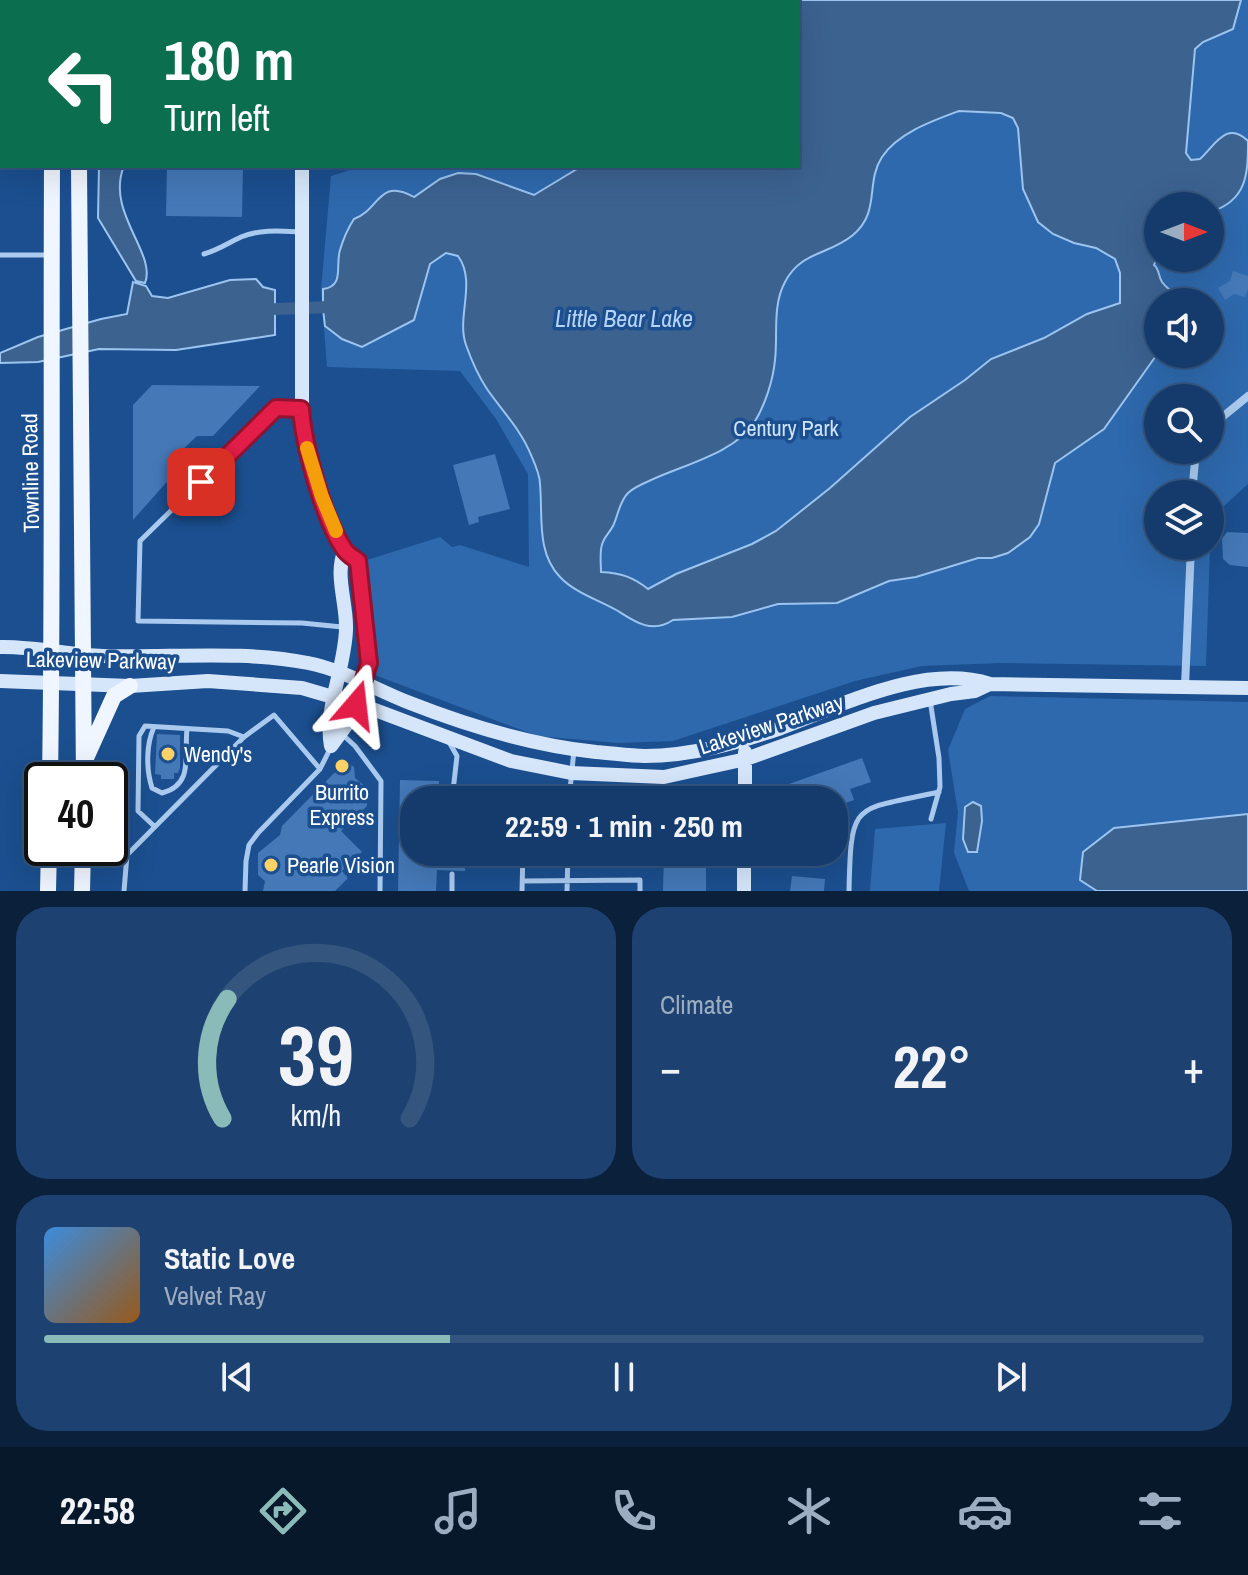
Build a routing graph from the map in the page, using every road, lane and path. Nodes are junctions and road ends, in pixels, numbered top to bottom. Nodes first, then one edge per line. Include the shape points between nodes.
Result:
1 (52, 168) edge
2 (79, 168) edge
3 (302, 168) edge
4 (302, 232) junction
5 (204, 254) dead end
6 (0, 255) edge
7 (52, 255) junction
8 (1248, 396) edge
9 (301, 409) junction
10 (1224, 416) edge
11 (345, 550) junction
12 (1190, 560) edge
13 (346, 628) junction
14 (0, 647) edge
15 (52, 652) junction
16 (83, 654) junction
17 (341, 672) junction
18 (0, 681) edge
19 (362, 681) junction
20 (51, 682) junction
21 (990, 684) junction
22 (83, 685) junction
23 (130, 686) junction
24 (1185, 686) junction
25 (1248, 688) edge
26 (334, 696) junction
27 (930, 699) junction
28 (356, 705) junction
29 (154, 727) junction
30 (187, 729) junction
31 (343, 734) junction
32 (244, 737) junction
33 (446, 738) junction
34 (745, 740) junction
35 (331, 746) junction
36 (575, 749) junction
37 (746, 759) junction
38 (50, 762) edge
39 (84, 762) edge
40 (84, 762) edge
41 (320, 769) junction
42 (571, 773) junction
43 (454, 786) edge
44 (570, 786) edge
45 (745, 786) edge
46 (939, 792) junction
47 (931, 819) dead end
48 (154, 826) junction
49 (49, 866) edge
50 (83, 866) edge
51 (523, 866) edge
52 (568, 866) edge
53 (744, 866) edge
54 (452, 874) dead end
55 (522, 881) junction
56 (567, 882) junction
57 (48, 891) edge
58 (82, 891) edge
59 (124, 891) edge
60 (245, 891) edge
61 (380, 891) edge
62 (452, 891) edge
63 (522, 891) edge
64 (567, 891) edge
65 (640, 891) edge
66 (744, 891) edge
67 (849, 891) edge

1 - 7 main road, Townline Road
2 - 16 main road
3 - 4 street
4 - 5 lane via 243,236
4 - 9 street
6 - 7 lane
7 - 15 main road, Townline Road
8 - 10 street
9 - 11 street via 308,455
9 - 13 lane via 276,408 140,541 138,621
11 - 13 street via 339,563
11 - 19 street via 358,561 362,585 369,663
12 - 24 street
13 - 17 street
14 - 15 street, Lakeview Parkway
15 - 16 street, Lakeview Parkway
15 - 20 main road, Townline Road
16 - 17 street, Lakeview Parkway via 260,657
16 - 22 main road
17 - 19 street, Lakeview Parkway
17 - 26 street
18 - 20 street, Lakeview Parkway
19 - 28 street
19 - 36 street, Lakeview Parkway via 497,734
20 - 22 street, Lakeview Parkway
20 - 38 main road, Townline Road
21 - 24 street, Lakeview Parkway
21 - 27 street, Lakeview Parkway
21 - 34 street, Lakeview Parkway via 970,678 925,680
22 - 23 street, Lakeview Parkway
22 - 39 main road
23 - 26 street, Lakeview Parkway via 208,681 302,688
23 - 40 main road via 114,696
24 - 25 street, Lakeview Parkway
26 - 28 street, Lakeview Parkway
26 - 35 street
27 - 37 street, Lakeview Parkway via 874,713
27 - 46 lane
28 - 31 street
28 - 33 street, Lakeview Parkway
29 - 30 lane
29 - 30 lane via 149,776 152,788 162,793 174,790 184,776
29 - 48 lane via 145,726 139,736 138,811
30 - 32 lane
31 - 35 street
31 - 61 lane via 381,781
32 - 41 lane via 274,715
32 - 48 lane
33 - 42 street, Lakeview Parkway via 511,761
33 - 43 lane via 457,756
34 - 36 street, Lakeview Parkway via 661,756
34 - 37 street
35 - 41 lane
36 - 42 lane
37 - 42 street, Lakeview Parkway via 664,777
37 - 45 street
41 - 60 lane via 249,845
42 - 44 lane
46 - 47 lane
46 - 67 lane via 867,808 857,818 850,837
48 - 59 lane via 127,855
49 - 57 main road
50 - 58 main road
51 - 55 lane
52 - 56 lane
53 - 66 street
54 - 62 lane
55 - 56 lane
55 - 63 lane
56 - 64 lane
56 - 65 lane via 640,880

